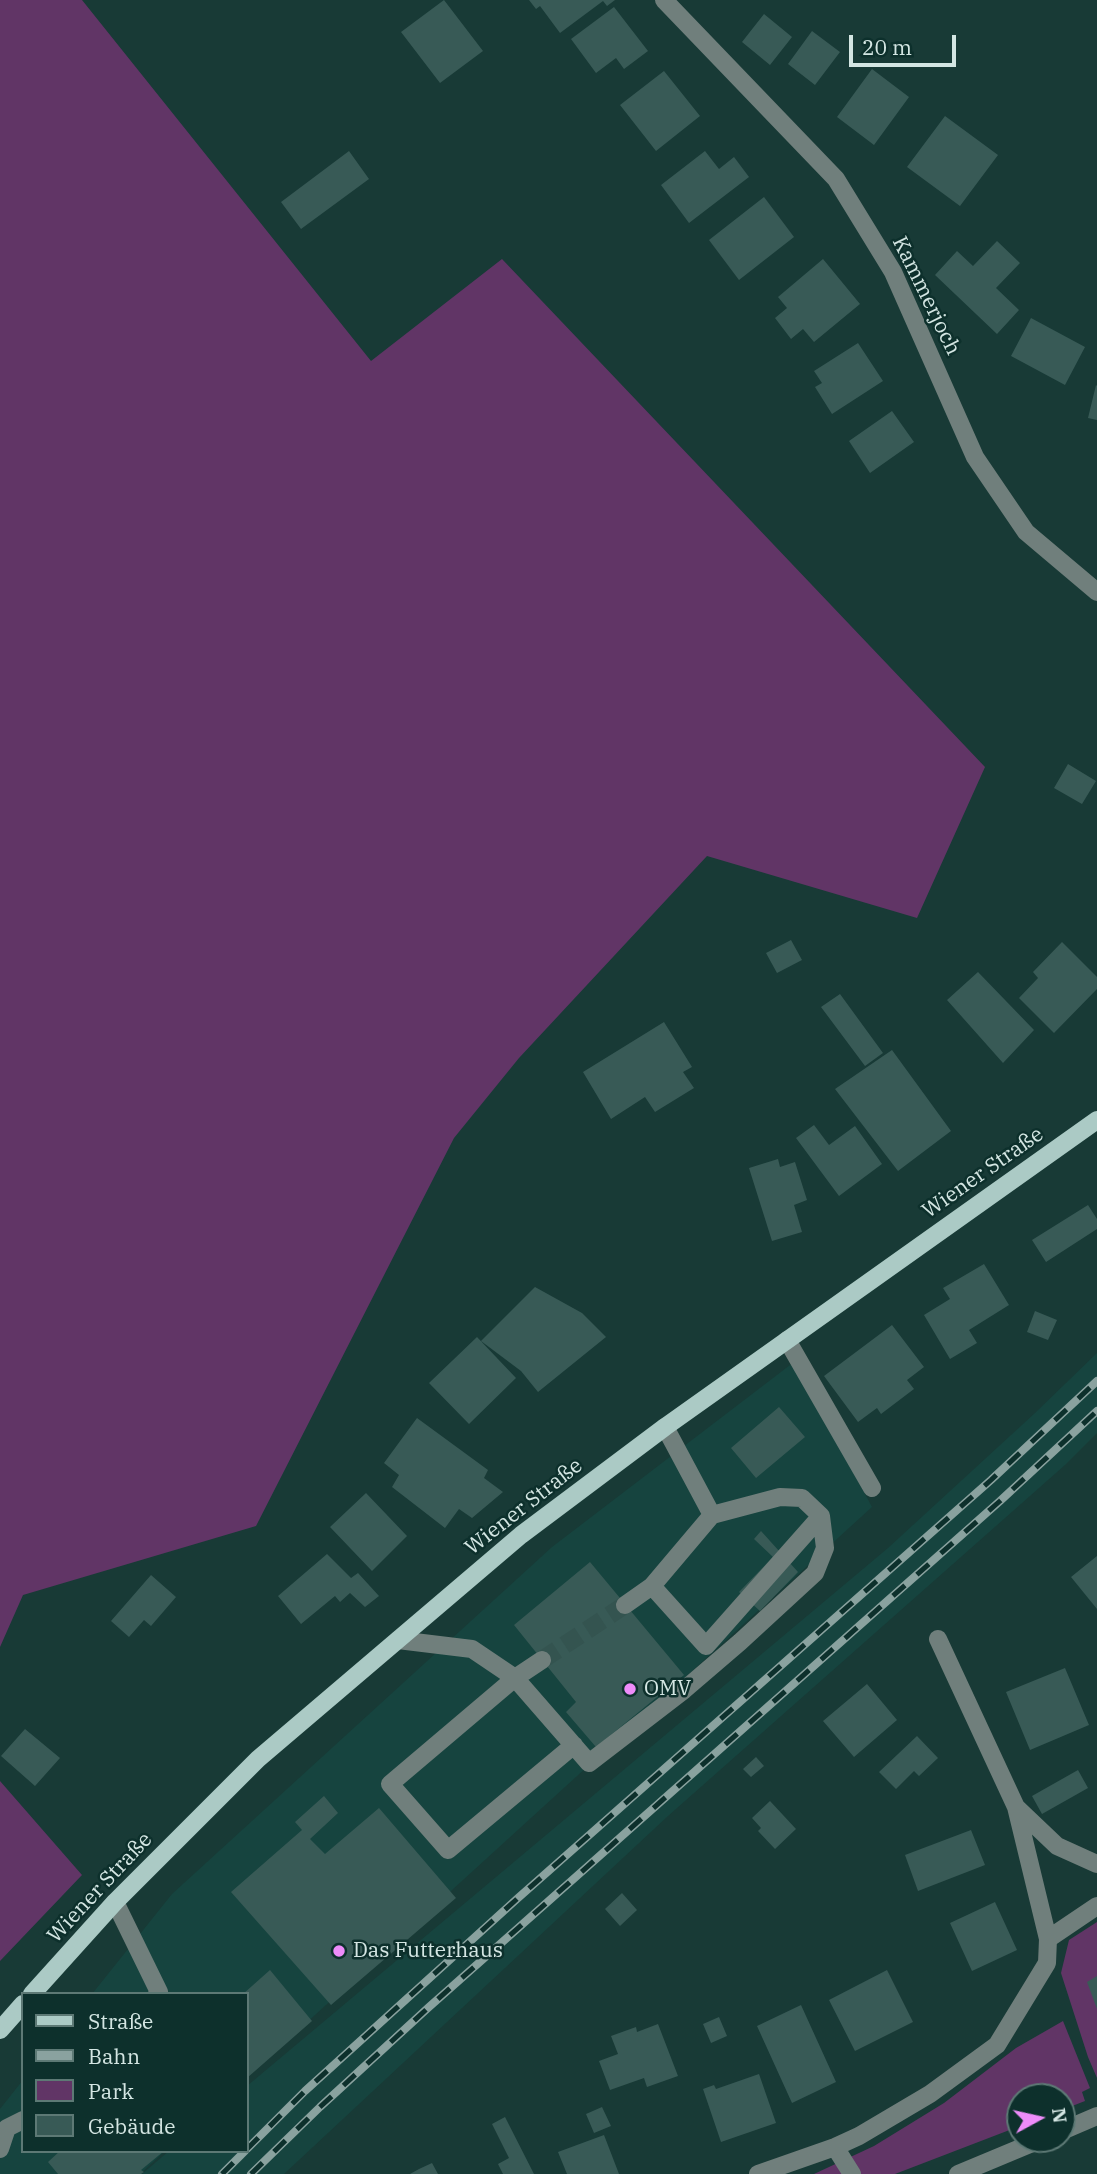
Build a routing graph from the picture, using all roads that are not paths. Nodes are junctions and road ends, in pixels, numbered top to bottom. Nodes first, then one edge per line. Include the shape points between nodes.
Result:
1 (664, 0) edge
2 (1097, 592) edge
3 (1097, 1120) edge
4 (787, 1339) junction
5 (665, 1427) junction
6 (872, 1488) dead end
7 (712, 1515) junction
8 (821, 1516) junction
9 (652, 1586) junction
10 (625, 1605) tunnel mouth
11 (939, 1639) dead end
12 (398, 1640) junction
13 (542, 1660) tunnel mouth
14 (515, 1678) junction
15 (574, 1745) junction
16 (1016, 1807) junction
17 (1097, 1864) edge
18 (115, 1902) junction
19 (1097, 1906) edge
20 (1048, 1939) junction
21 (34, 1992) edge
22 (159, 1992) edge
23 (21, 2006) edge
24 (0, 2030) edge
25 (1097, 2116) edge
26 (10, 2123) edge
27 (1076, 2125) edge
28 (835, 2147) junction
29 (0, 2149) edge
30 (1008, 2153) edge
31 (758, 2174) edge
32 (852, 2174) edge
33 (958, 2174) edge

1 - 2 street, Kammerjoch via 836,179 893,272 975,457 1026,532
3 - 4 main road, Wiener Straße
4 - 5 main road, Wiener Straße
4 - 6 street
5 - 7 street
5 - 12 main road, Wiener Straße via 522,1535
7 - 8 street via 780,1497 802,1498
7 - 9 street
8 - 9 street via 706,1646
8 - 15 street via 825,1548 815,1573 750,1634 589,1763
9 - 10 street
11 - 16 street
12 - 14 street via 472,1649
12 - 18 main road, Wiener Straße via 258,1759
13 - 14 street
14 - 15 street
14 - 15 street via 390,1784 448,1850
16 - 17 street via 1057,1846
16 - 20 street
18 - 21 main road, Wiener Straße
18 - 22 street
19 - 20 street
20 - 28 street via 1047,1963 997,2045 930,2094
23 - 24 main road
25 - 27 street
26 - 29 street
28 - 31 street
28 - 32 street
30 - 33 street

